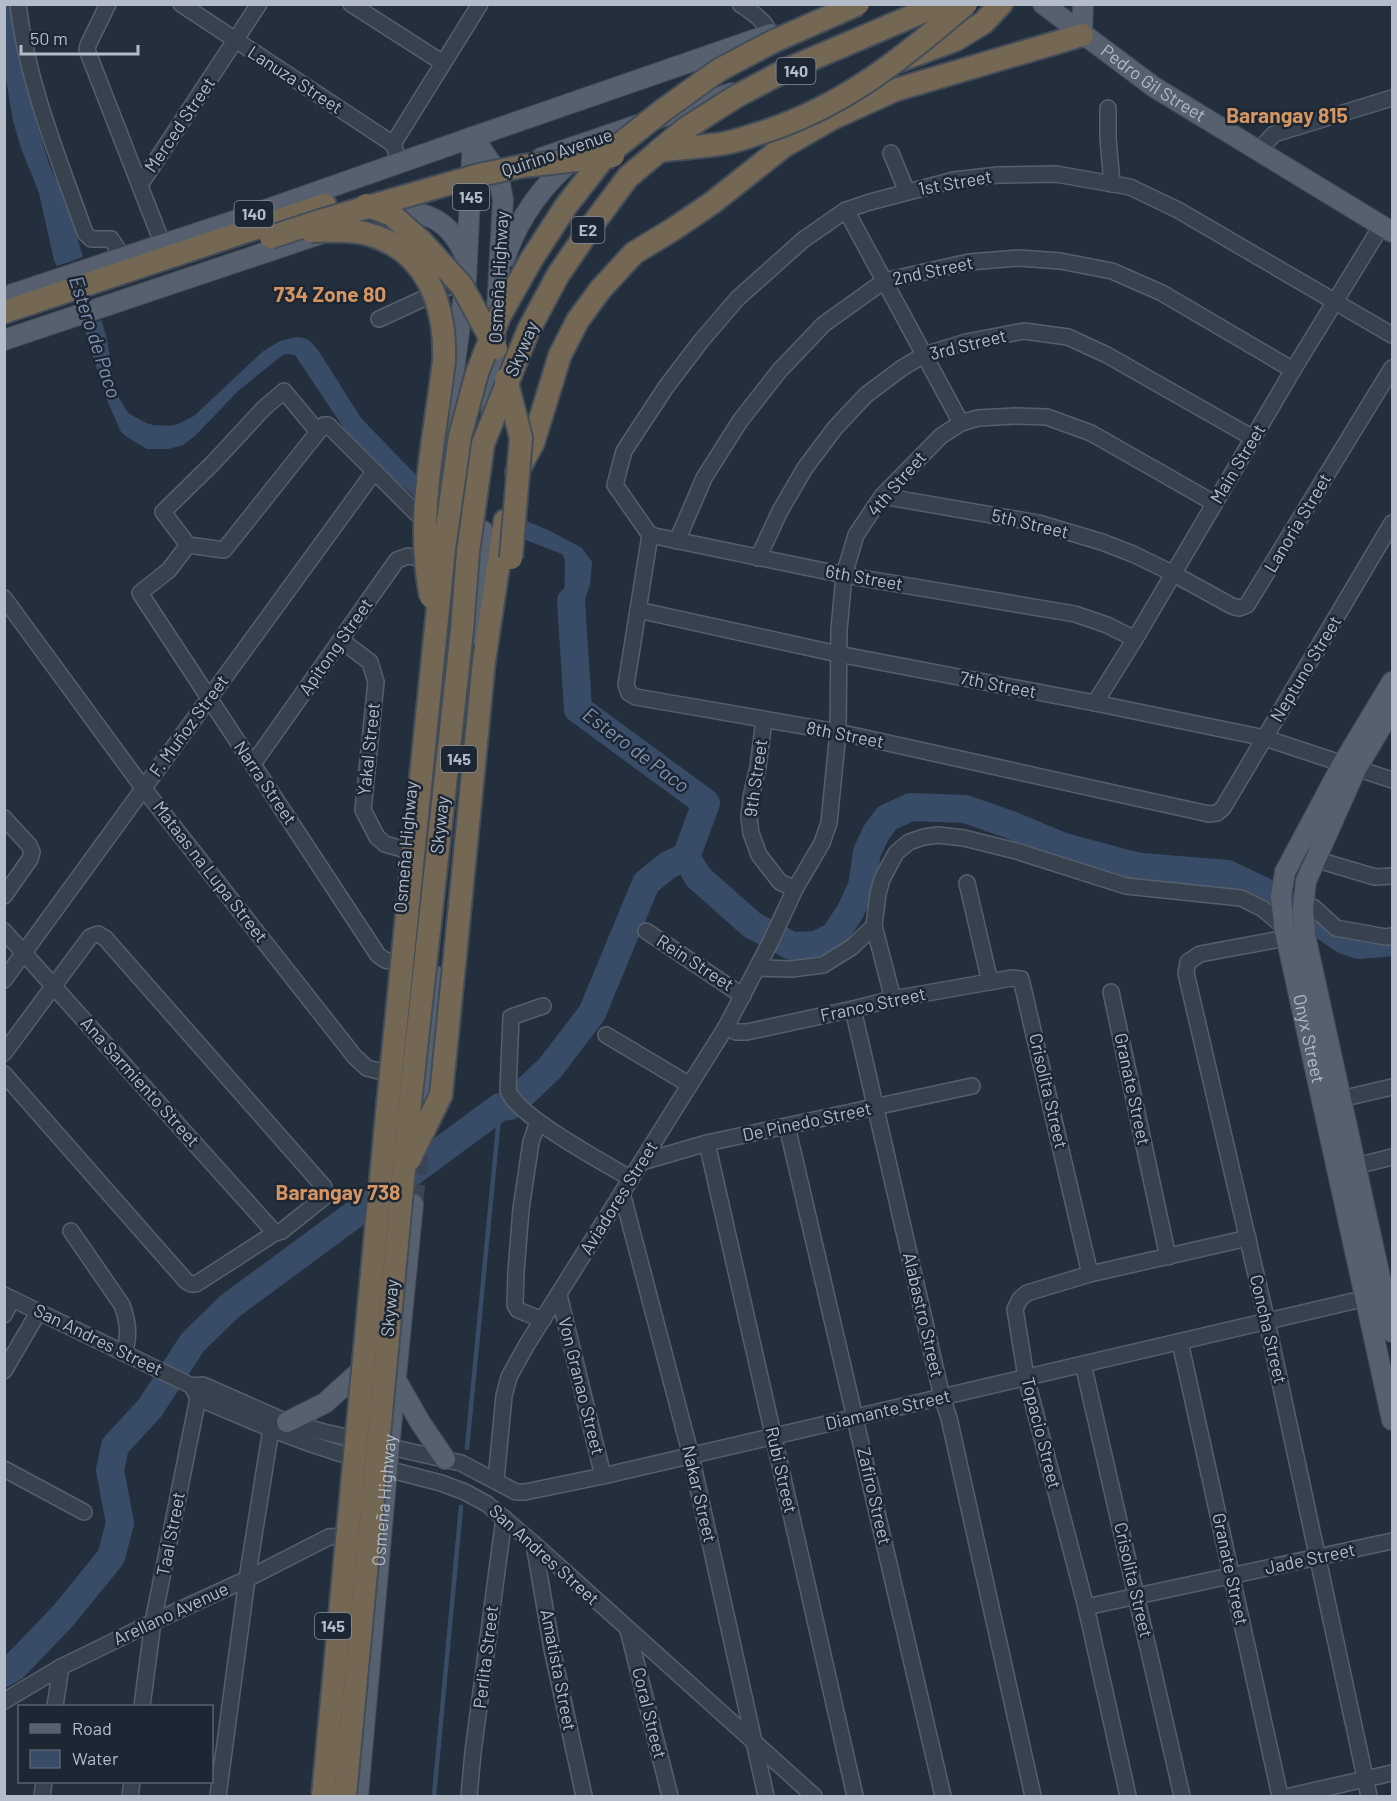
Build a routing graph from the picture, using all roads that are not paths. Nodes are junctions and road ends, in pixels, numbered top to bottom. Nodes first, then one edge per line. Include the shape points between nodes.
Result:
1 (18, 4) edge
2 (108, 4) edge
3 (181, 4) edge
4 (259, 4) edge
5 (351, 4) edge
6 (480, 4) edge
7 (740, 4) edge
8 (860, 4) edge
9 (941, 4) edge
10 (966, 4) edge
11 (972, 4) edge
12 (1001, 4) edge
13 (1043, 4) edge
14 (1083, 4) edge
15 (771, 34) junction
16 (1082, 35) junction
17 (236, 41) junction
18 (443, 63) junction
19 (1392, 98) edge
20 (1108, 108) dead end
21 (618, 131) junction
22 (473, 136) junction
23 (393, 144) junction
24 (784, 146) junction
25 (1259, 150) junction
26 (891, 153) dead end
27 (400, 163) junction
28 (498, 173) junction
29 (140, 184) junction
30 (472, 184) junction
31 (1112, 184) junction
32 (907, 192) junction
33 (390, 210) junction
34 (846, 210) junction
35 (1387, 229) edge
36 (271, 237) junction
37 (163, 245) junction
38 (466, 258) junction
39 (114, 260) junction
40 (500, 274) junction
41 (466, 279) junction
42 (884, 282) junction
43 (4, 297) edge
44 (1335, 302) junction
45 (4, 312) edge
46 (462, 314) junction
47 (497, 317) junction
48 (379, 319) dead end
49 (4, 327) edge
50 (1392, 335) edge
51 (4, 340) edge
52 (924, 355) junction
53 (1392, 368) edge
54 (1293, 370) junction
55 (961, 423) junction
56 (318, 432) junction
57 (1253, 438) junction
58 (374, 472) junction
59 (440, 477) tunnel mouth
60 (486, 480) dead end
61 (882, 496) junction
62 (1214, 503) junction
63 (428, 514) joint
64 (1392, 523) edge
65 (483, 531) dead end
66 (650, 535) junction
67 (677, 541) junction
68 (188, 545) junction
69 (759, 558) junction
70 (432, 561) junction
71 (1172, 573) junction
72 (844, 575) junction
73 (4, 598) edge
74 (638, 610) junction
75 (436, 622) junction
76 (1135, 639) junction
77 (341, 640) junction
78 (838, 654) junction
79 (1392, 682) edge
80 (209, 699) junction
81 (1095, 703) junction
82 (1392, 710) edge
83 (764, 720) junction
84 (838, 732) junction
85 (1265, 738) junction
86 (253, 764) junction
87 (1349, 767) junction
88 (1392, 780) edge
89 (144, 789) junction
90 (1217, 813) joint
91 (4, 818) edge
92 (406, 850) junction
93 (466, 850) junction
94 (1294, 853) junction
95 (1314, 860) junction
96 (1392, 876) edge
97 (967, 883) dead end
98 (795, 889) junction
99 (4, 896) edge
100 (1304, 905) junction
101 (874, 926) junction
102 (778, 927) joint
103 (1289, 930) junction
104 (4, 931) edge
105 (646, 931) dead end
106 (1392, 936) edge
107 (25, 952) junction
108 (397, 963) junction
109 (758, 968) junction
110 (1021, 979) joint
111 (4, 980) edge
112 (990, 982) junction
113 (54, 986) junction
114 (1111, 992) dead end
115 (743, 996) junction
116 (893, 999) junction
117 (543, 1006) dead end
118 (853, 1009) junction
119 (726, 1027) junction
120 (606, 1035) dead end
121 (4, 1053) edge
122 (386, 1073) junction
123 (4, 1074) edge
124 (690, 1085) junction
125 (972, 1086) dead end
126 (1392, 1087) edge
127 (1341, 1099) junction
128 (876, 1107) junction
129 (538, 1122) junction
130 (788, 1126) junction
131 (707, 1143) junction
132 (419, 1147) tunnel mouth
133 (1392, 1157) edge
134 (642, 1162) junction
135 (1356, 1166) junction
136 (403, 1172) junction
137 (631, 1179) junction
138 (375, 1183) dead end
139 (622, 1193) junction
140 (413, 1204) tunnel mouth
141 (71, 1231) dead end
142 (275, 1233) junction
143 (369, 1236) dead end
144 (1248, 1238) junction
145 (1168, 1257) junction
146 (1090, 1274) junction
147 (559, 1295) junction
148 (1381, 1295) edge
149 (8, 1297) edge
150 (39, 1311) junction
151 (4, 1315) edge
152 (543, 1320) junction
153 (1267, 1322) junction
154 (1392, 1332) edge
155 (1180, 1342) junction
156 (124, 1353) junction
157 (1083, 1364) junction
158 (4, 1371) edge
159 (357, 1374) junction
160 (1026, 1377) junction
161 (396, 1380) junction
162 (191, 1389) junction
163 (942, 1397) junction
164 (856, 1417) junction
165 (1392, 1420) edge
166 (279, 1426) junction
167 (774, 1437) junction
168 (350, 1447) junction
169 (389, 1448) junction
170 (691, 1456) junction
171 (445, 1459) junction
172 (387, 1469) junction
173 (4, 1470) edge
174 (603, 1476) junction
175 (496, 1480) junction
176 (84, 1512) dead end
177 (504, 1518) junction
178 (342, 1536) junction
179 (1392, 1541) edge
180 (534, 1544) junction
181 (1317, 1557) junction
182 (1232, 1576) junction
183 (247, 1579) junction
184 (1136, 1596) junction
185 (1086, 1607) junction
186 (153, 1622) junction
187 (628, 1630) junction
188 (61, 1667) junction
189 (4, 1701) edge
190 (55, 1705) edge
191 (142, 1705) edge
192 (753, 1742) junction
193 (1392, 1773) edge
194 (1365, 1779) junction
195 (219, 1797) edge
196 (317, 1797) edge
197 (323, 1797) edge
198 (345, 1797) edge
199 (358, 1797) edge
200 (469, 1797) edge
201 (584, 1797) edge
202 (670, 1797) edge
203 (766, 1797) edge
204 (814, 1797) edge
205 (855, 1797) edge
206 (943, 1797) edge
207 (1033, 1797) edge
208 (1128, 1797) edge
209 (1182, 1797) edge
210 (1280, 1797) edge
211 (1290, 1797) edge
212 (1369, 1797) edge

1 - 39 street via 38,99 85,233 91,239 111,239
2 - 29 street via 87,50
3 - 17 street, Lanuza Street
4 - 17 street, Merced Street
5 - 18 street
6 - 18 street
7 - 15 street via 761,19
8 - 15 main road, 140
8 - 75 highway, Skyway / E2, bridge via 719,70 605,156 566,206 500,315 477,373 460,436
9 - 136 highway, Skyway / E2, bridge via 788,69 685,129 628,177 558,275 528,331 483,444 468,552
10 - 36 highway, bridge via 871,79 787,125 727,142 523,166 479,175
11 - 21 main road, Quirino Avenue / 140 via 816,65
12 - 24 highway via 983,23 955,40 844,85 818,107
13 - 16 main road, Pedro Gil Street
14 - 16 main road
15 - 22 main road, 140
16 - 24 highway via 895,90
16 - 25 main road, Pedro Gil Street via 1154,87
17 - 23 street, Lanuza Street
17 - 29 street, Merced Street
18 - 23 street
19 - 25 street via 1274,134
20 - 31 street
21 - 28 main road, Quirino Avenue / 140
21 - 40 main road via 571,162 533,202 508,249
22 - 27 main road, 140
22 - 28 main road, Osmeña Highway / 145
22 - 30 main road, Osmeña Highway / 145
23 - 27 street
24 - 93 highway via 712,203 634,253 578,320 560,355 533,443 517,472 506,510 484,661
25 - 35 main road, Pedro Gil Street
26 - 32 street
27 - 37 main road, 140
28 - 30 main road, Quirino Avenue / 140
28 - 40 main road, Osmeña Highway / 145 via 503,200
29 - 37 street
30 - 33 main road, Quirino Avenue / 140
30 - 38 main road, Osmeña Highway / 145
31 - 32 street, 1st Street via 1056,174 998,175 954,180
31 - 44 street, 1st Street via 1130,187 1179,210
32 - 34 street, 1st Street
33 - 38 main road via 411,211 437,221 453,234
33 - 51 main road, Quirino Avenue / 140
34 - 42 street
34 - 66 street, 1st Street via 803,240 746,291 701,341 624,451 615,485
35 - 44 street, Main Street
36 - 49 highway
36 - 75 highway, bridge via 311,231 370,235 406,254 420,267 432,288 445,341 425,510 426,572
37 - 39 main road, 140
38 - 41 main road, Osmeña Highway / 145
39 - 43 main road, 140
40 - 47 main road, Osmeña Highway / 145
41 - 46 main road, Osmeña Highway / 145
41 - 48 street
42 - 52 street
42 - 54 street, 2nd Street via 969,262 1018,258 1112,271 1162,294
42 - 67 street, 2nd Street via 824,324 780,370 740,421 704,478
44 - 50 street, 1st Street
44 - 54 street, Main Street
45 - 93 highway, bridge via 325,205 363,204 392,215 462,286 494,344 521,438 488,765
46 - 47 main road
46 - 59 main road, Osmeña Highway / 145
47 - 60 main road, Osmeña Highway / 145
52 - 55 street
52 - 57 street, 3rd Street via 966,342 1024,332 1068,338 1107,355
52 - 69 street, 3rd Street via 866,395 835,428 805,468
53 - 71 street, Lanoria Street via 1247,605 1232,606
54 - 57 street, Main Street
55 - 61 street, 4th Street via 941,436
55 - 62 street, 4th Street via 978,418 1047,417 1091,433
56 - 58 street via 328,425
56 - 68 street via 224,550
56 - 68 street via 284,391 264,408 163,512
57 - 62 street, Main Street
58 - 63 street
58 - 80 street, F. Muñoz Street
61 - 71 street, 5th Street via 1038,524 1102,542
61 - 72 street, 4th Street via 856,535
62 - 71 street, Main Street
63 - 70 main road, Osmeña Highway / 145
64 - 85 street, Neptuno Street
65 - 132 main road, 145
66 - 67 street, 6th Street
66 - 74 street, 8th Street
67 - 69 street, 6th Street
68 - 80 street, Narra Street via 169,570 140,593
69 - 72 street, 6th Street
70 - 77 street, Apitong Street via 408,556 397,560
70 - 92 main road, Osmeña Highway / 145
71 - 76 street, Main Street
72 - 76 street, 6th Street via 1075,614 1107,624
72 - 78 street, 4th Street
73 - 89 street, Mataas na Lupa Street
74 - 78 street, 7th Street
74 - 83 street, 8th Street via 626,685 629,693
75 - 197 highway, Skyway / E2, bridge
76 - 81 street, Main Street
77 - 86 street, Apitong Street
77 - 92 street, Yakal Street via 370,662 376,682 363,810 377,837
78 - 81 street, 7th Street
78 - 84 street, 4th Street
79 - 87 main road, Onyx Street
80 - 86 street, Narra Street
80 - 89 street, F. Muñoz Street
81 - 85 street, 7th Street
82 - 87 main road, Onyx Street
83 - 84 street, 8th Street
83 - 98 street, 9th Street via 748,817 759,855 780,882
84 - 90 street, 8th Street
84 - 98 street, 4th Street via 829,823
85 - 87 street, 7th Street
85 - 90 street, Neptuno Street
86 - 108 street, Narra Street via 378,955
87 - 88 street, 7th Street
87 - 94 main road, Onyx Street
87 - 95 main road, Onyx Street
89 - 107 street, F. Muñoz Street
89 - 122 street, Mataas na Lupa Street via 355,1057 367,1068
91 - 99 street via 32,852
92 - 108 main road, Osmeña Highway / 145
93 - 136 highway, bridge via 441,1095
94 - 95 street
94 - 103 main road, Onyx Street via 1285,872 1281,896
95 - 96 street via 1375,877
95 - 100 main road, Onyx Street via 1306,881
97 - 112 street
98 - 102 street, 4th Street
100 - 103 main road, Onyx Street
100 - 106 street via 1313,907 1336,928
101 - 103 street via 880,886 896,854 909,842 938,835 1016,851 1126,886 1241,898 1263,909
101 - 109 street via 852,947 823,965
101 - 116 street
102 - 109 street, Aviadores Street
103 - 127 main road, Onyx Street
103 - 144 street, Concha Street via 1200,954 1188,962 1186,973
103 - 148 main road, Onyx Street
104 - 107 street, Ana Sarmiento Street
105 - 115 street, Rein Street
107 - 111 street, F. Muñoz Street
107 - 113 street, Ana Sarmiento Street
108 - 122 main road, Osmeña Highway / 145
109 - 115 street, Aviadores Street
110 - 112 street, Franco Street
110 - 146 street, Crisolita Street
112 - 116 street, Franco Street
113 - 121 street
113 - 142 street, Ana Sarmiento Street
113 - 142 street via 90,937 98,934 105,938 324,1187 323,1198
114 - 145 street, Granate Street
115 - 119 street, Aviadores Street
116 - 118 street, Franco Street
117 - 129 street via 511,1017 508,1090 516,1103
118 - 119 street, Franco Street via 747,1032
118 - 128 street, Alabastro Street
119 - 124 street, Aviadores Street
120 - 124 street
122 - 138 main road, Osmeña Highway / 145
123 - 142 street via 191,1284
124 - 134 street, Aviadores Street
125 - 128 street, De Pinedo Street
126 - 127 street
127 - 135 main road, Onyx Street
128 - 130 street, De Pinedo Street
128 - 163 street, Alabastro Street
129 - 137 street
129 - 152 street via 531,1142 521,1209 515,1305
130 - 131 street, De Pinedo Street
130 - 164 street, Zafiro Street
131 - 134 street, De Pinedo Street
131 - 167 street, Rubi Street
133 - 135 street
134 - 137 street, Aviadores Street
135 - 148 main road, Onyx Street
136 - 198 highway, Skyway / E2, bridge
137 - 139 street, Aviadores Street
139 - 147 street, Aviadores Street
139 - 170 street, Nakar Street
140 - 161 main road, Osmeña Highway / 145
141 - 156 street via 122,1305 129,1332
143 - 159 main road, 145
144 - 145 street, Topacio Street
144 - 153 street, Concha Street
145 - 146 street, Topacio Street
146 - 160 street, Topacio Street via 1027,1293 1020,1299 1015,1309
147 - 152 street, Aviadores Street
147 - 174 street, Von Granao Street
148 - 153 street, Diamante Street
148 - 154 main road, Onyx Street
148 - 165 main road, Onyx Street
149 - 150 street, San Andres Street
149 - 151 street
150 - 156 street, San Andres Street
150 - 158 street
152 - 175 street, Aviadores Street via 509,1377
153 - 155 street, Diamante Street
153 - 181 street, Concha Street
155 - 157 street, Diamante Street
155 - 182 street, Granate Street
156 - 162 street, San Andres Street
157 - 160 street, Diamante Street
157 - 184 street, Crisolita Street
159 - 166 main road via 325,1403
159 - 168 main road, 145
160 - 163 street, Diamante Street
160 - 185 street, Topacio Street
161 - 169 main road, Osmeña Highway / 145
161 - 171 main road
162 - 166 street, San Andres Street via 203,1385
162 - 186 street, Taal Street
163 - 164 street, Diamante Street
163 - 207 street, Alabastro Street
164 - 167 street, Diamante Street
164 - 206 street, Zafiro Street
166 - 168 street, San Andres Street
166 - 183 street
167 - 170 street, Diamante Street
167 - 205 street, Rubi Street
168 - 169 street, San Andres Street
168 - 172 street, San Andres Street
168 - 178 main road, 145
169 - 171 street, Diamante Street
169 - 172 main road, Osmeña Highway / 145
170 - 174 street, Diamante Street
170 - 192 street, Nakar Street
171 - 175 street, Diamante Street
172 - 177 street, San Andres Street via 465,1492
172 - 199 main road, Osmeña Highway / 145
173 - 176 street
174 - 175 street, Diamante Street via 525,1492
177 - 180 street, San Andres Street
177 - 200 street, Perlita Street
178 - 183 street, Arellano Avenue via 329,1537
178 - 196 main road, 145
179 - 181 street, Jade Street
180 - 187 street, San Andres Street
180 - 201 street, Amatista Street
181 - 182 street, Jade Street
181 - 194 street, Concha Street
182 - 184 street, Jade Street
182 - 210 street, Granate Street
183 - 186 street, Arellano Avenue
183 - 195 street
184 - 185 street, Jade Street
184 - 209 street, Crisolita Street
185 - 208 street, Topacio Street
186 - 188 street, Arellano Avenue
186 - 191 street, Taal Street
187 - 192 street, San Andres Street
187 - 202 street, Coral Street
188 - 189 street, Arellano Avenue
188 - 190 street
192 - 203 street, Nakar Street
192 - 204 street, San Andres Street
193 - 194 street
194 - 211 street
194 - 212 street, Concha Street

